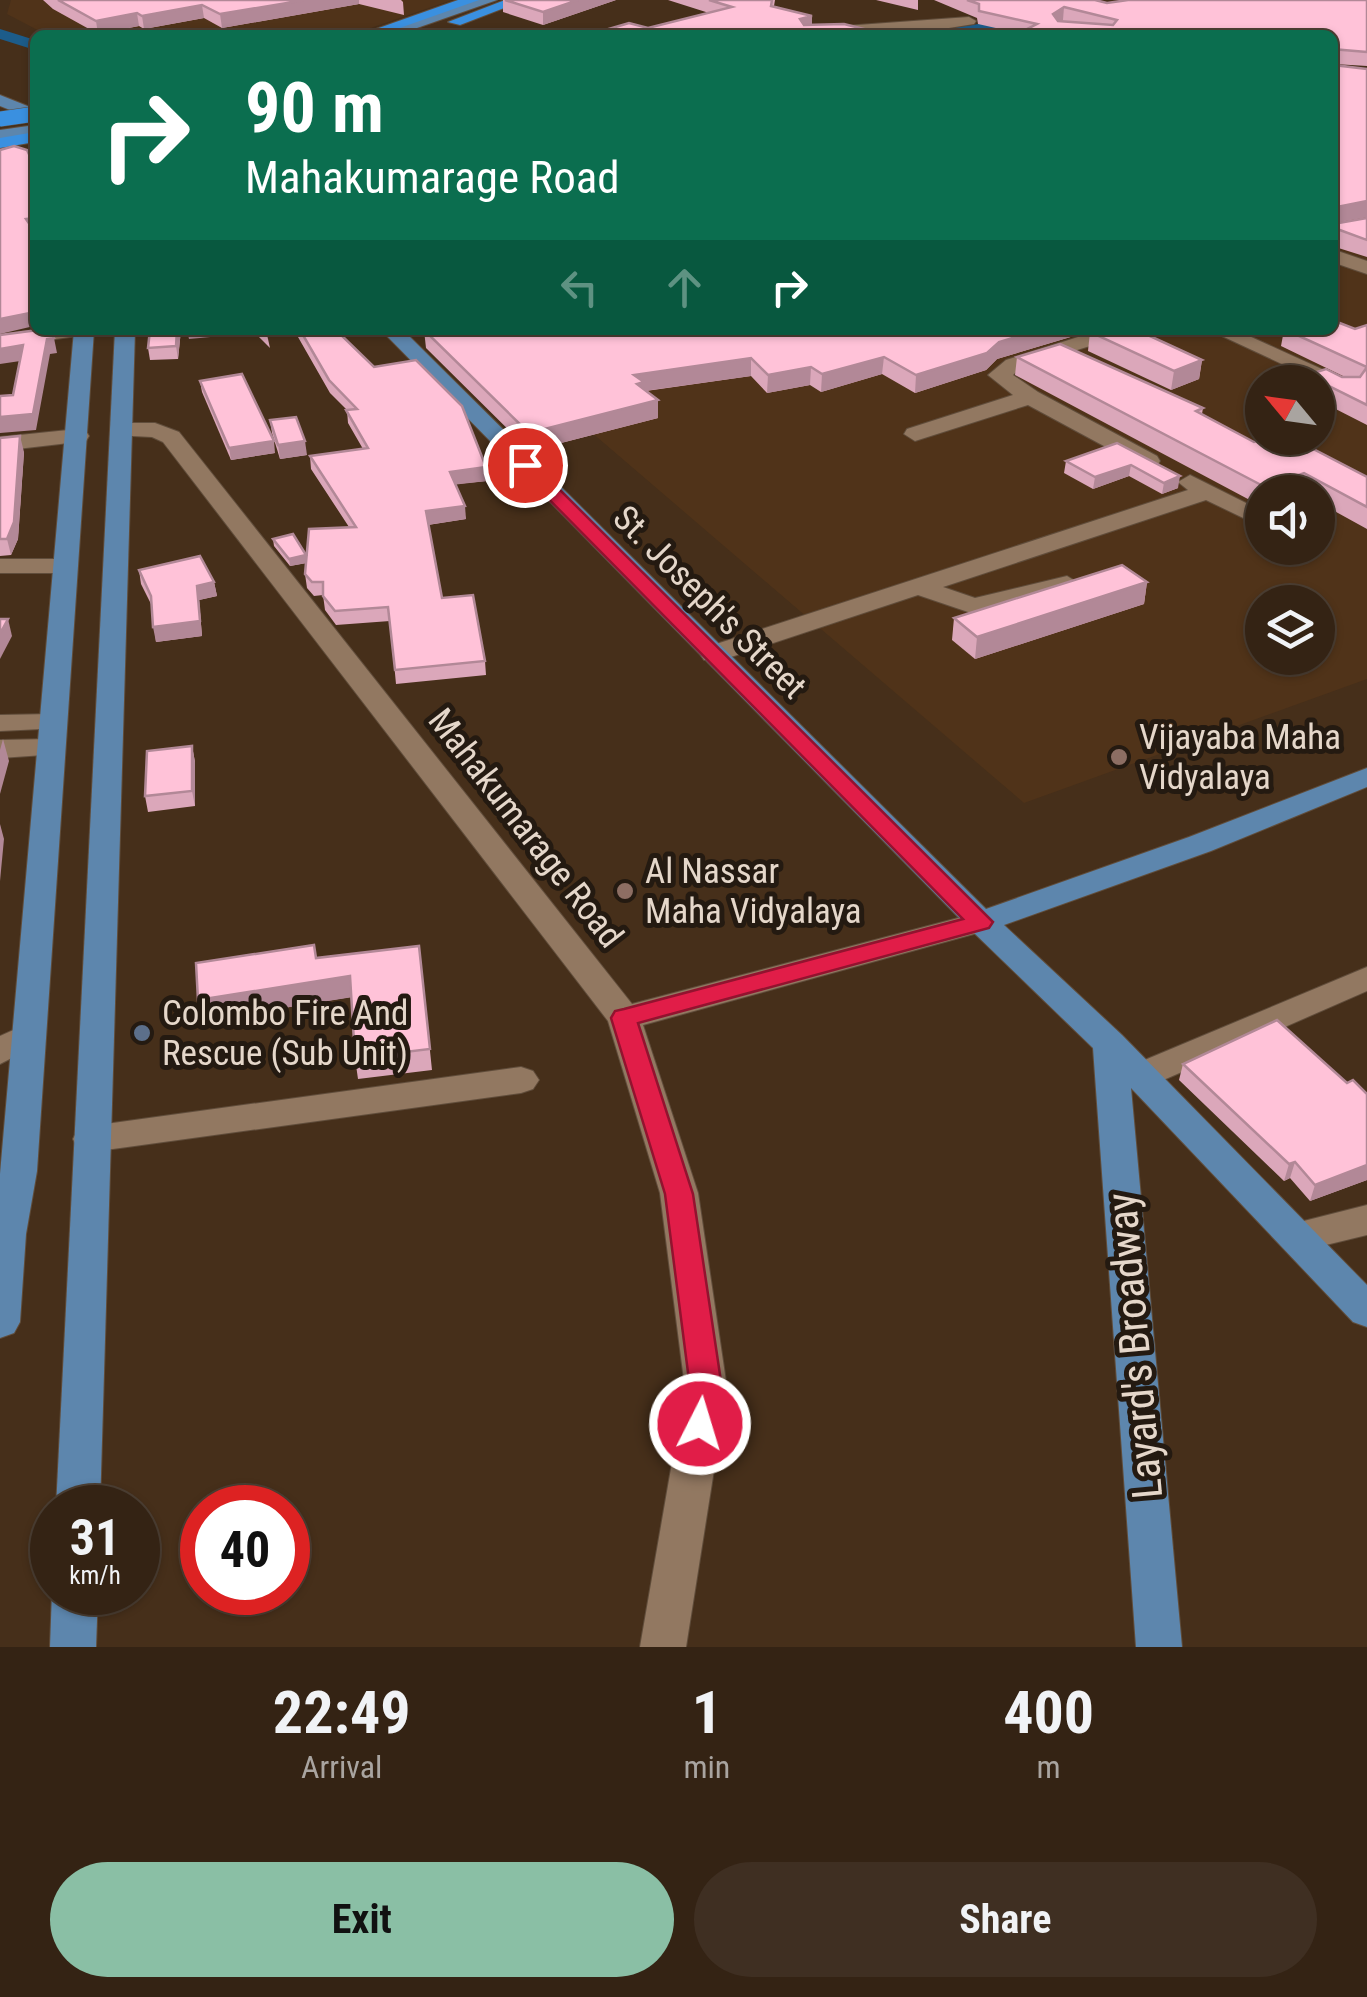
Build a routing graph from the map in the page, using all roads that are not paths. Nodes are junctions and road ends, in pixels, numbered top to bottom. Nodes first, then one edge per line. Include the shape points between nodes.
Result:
1 (472, 0) edge
2 (490, 0) edge
3 (516, 0) edge
4 (934, 8) dead end
5 (381, 30) edge
6 (397, 30) edge
7 (429, 30) edge
8 (836, 30) edge
9 (0, 83) edge
10 (30, 94) edge
11 (2, 109) edge
12 (30, 114) edge
13 (0, 135) edge
14 (30, 135) edge
15 (30, 136) edge
16 (0, 143) edge
17 (1338, 248) edge
18 (1367, 268) edge
19 (44, 335) edge
20 (81, 335) edge
21 (125, 335) edge
22 (396, 335) edge
23 (1106, 335) edge
24 (1231, 335) edge
25 (0, 341) edge
26 (1060, 350) junction
27 (1095, 367) edge
28 (1348, 386) edge
29 (1030, 397) junction
30 (121, 430) junction
31 (915, 434) dead end
32 (78, 436) junction
33 (0, 444) edge
34 (1208, 492) junction
35 (1245, 511) edge
36 (0, 566) edge
37 (66, 566) junction
38 (1086, 579) edge
39 (921, 588) junction
40 (712, 654) junction
41 (0, 723) edge
42 (50, 735) junction
43 (0, 749) edge
44 (1367, 777) edge
45 (980, 922) junction
46 (1367, 978) edge
47 (624, 1018) junction
48 (14, 1044) edge
49 (1110, 1044) junction
50 (1140, 1076) junction
51 (521, 1080) dead end
52 (91, 1139) junction
53 (10, 1171) edge
54 (1367, 1220) edge
55 (4, 1234) edge
56 (1297, 1237) junction
57 (1367, 1311) edge
58 (0, 1322) edge
59 (79, 1485) edge
60 (74, 1615) edge
61 (73, 1647) edge
62 (663, 1647) edge
63 (1159, 1647) edge

1 - 5 highway
2 - 6 main road
3 - 7 main road
4 - 8 street via 969,21
9 - 10 main road
11 - 12 highway, bridge
13 - 14 main road
15 - 16 main road
17 - 18 street
19 - 25 street
20 - 32 main road
21 - 30 main road
22 - 40 main road, St. Joseph's Street
23 - 26 street
24 - 28 street
26 - 27 street
26 - 29 street via 1000,371 1001,380
29 - 31 street
29 - 34 street
30 - 32 main road
30 - 47 street, Mahakumarage Road via 171,437
30 - 52 main road
32 - 33 street
32 - 37 main road
34 - 35 street
34 - 39 street
36 - 37 street
37 - 42 main road
38 - 39 street via 984,606 958,604
39 - 40 street
40 - 45 main road, St. Joseph's Street
41 - 42 street
42 - 43 street
42 - 48 main road
44 - 45 main road
45 - 47 street
45 - 49 main road, St. Joseph's Street
46 - 50 street
47 - 62 street via 679,1194 706,1388
48 - 53 main road
49 - 50 main road, St. Joseph's Street
49 - 63 main road, Layard's Broadway
50 - 56 main road, St. Joseph's Street
51 - 52 street
52 - 59 main road
53 - 55 main road
54 - 56 street
55 - 58 main road
56 - 57 main road, St. Joseph's Street
60 - 61 main road

